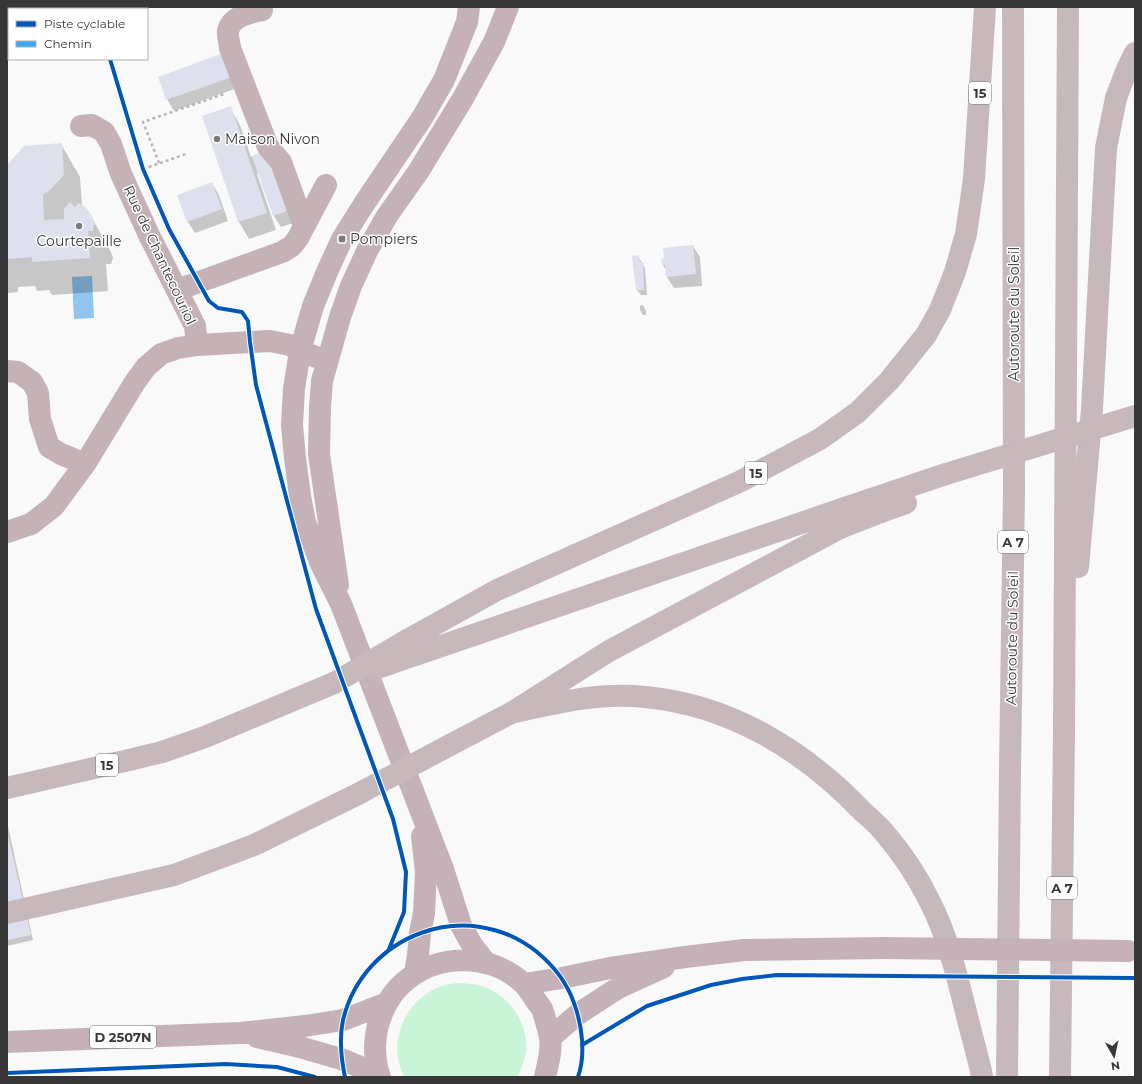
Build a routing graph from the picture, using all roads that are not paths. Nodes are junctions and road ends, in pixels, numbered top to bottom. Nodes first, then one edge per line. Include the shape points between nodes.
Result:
1 (39, 7) edge
2 (469, 7) edge
3 (508, 7) edge
4 (985, 7) edge
5 (1013, 7) edge
6 (1068, 7) edge
7 (28, 8) edge
8 (262, 10) dead end
9 (1135, 53) edge
10 (81, 126) dead end
11 (326, 185) dead end
12 (304, 226) junction
13 (177, 290) junction
14 (197, 345) junction
15 (300, 351) junction
16 (327, 361) junction
17 (7, 371) edge
18 (1135, 416) edge
19 (1135, 430) edge
20 (85, 464) junction
21 (946, 482) junction
22 (7, 532) edge
23 (341, 604) junction
24 (412, 647) junction
25 (511, 713) junction
26 (1064, 731) junction
27 (7, 788) edge
28 (420, 811) junction
29 (7, 913) edge
30 (1131, 951) edge
31 (686, 957) junction
32 (486, 963) junction
33 (415, 973) junction
34 (524, 984) junction
35 (387, 1003) junction
36 (240, 1033) junction
37 (550, 1038) junction
38 (7, 1042) edge
39 (379, 1076) edge
40 (545, 1077) edge
41 (982, 1077) edge
42 (1008, 1077) edge
43 (1060, 1077) edge

1 - 7 main road
2 - 15 main road via 467,22 444,80 422,118 342,238 313,306
3 - 16 main road via 494,42 462,100 367,251 340,317
4 - 24 highway, 15 via 974,179 966,234 940,310 926,335 889,381 858,412 820,439 741,481 497,590
5 - 42 highway, Autoroute du Soleil / A 7 via 1014,491
6 - 26 highway, A 7
8 - 12 street via 241,16 233,22 228,32 230,48 268,147 281,162
9 - 26 highway via 1116,98 1106,148 1092,409
10 - 13 street, Rue de Chantecouriol via 92,125 104,132 149,235
11 - 12 street
12 - 13 street via 292,246 282,252
13 - 14 street, Rue de Chantecouriol via 195,326
14 - 15 street, Rue de Chantecouriol via 270,341 290,345
14 - 20 street via 161,354 146,368
15 - 16 street, Rue de Chantecouriol
15 - 23 main road via 292,425 300,496 305,522 321,564
16 - 23 main road via 322,381 319,454
17 - 20 street via 18,372 32,382 38,393 40,419 49,447
18 - 21 highway, bridge
19 - 21 highway
20 - 22 street via 54,506 31,524
21 - 24 highway via 795,524
21 - 25 highway via 840,528 609,651
23 - 28 main road
24 - 27 highway, 15, bridge via 327,686 205,737 162,752
25 - 29 highway, bridge via 358,794 254,845 174,875
25 - 41 highway via 594,697 622,696 671,700 729,718 766,735 794,752 848,796 882,831 901,853 930,901 955,966
26 - 43 highway, A 7
28 - 32 main road via 443,869 461,925
28 - 33 main road via 426,872 424,913
30 - 31 main road, bridge via 884,948 744,950
31 - 34 main road
31 - 37 main road via 618,988 578,1014
32 - 33 main road via 462,960 437,963
32 - 34 main road via 506,971
33 - 35 main road via 400,985
34 - 37 main road via 542,1009
35 - 36 main road, D 2507N via 343,1020
35 - 39 main road via 375,1036
36 - 38 main road, D 2507N
36 - 39 main road, D 2507N via 341,1059
37 - 40 main road

